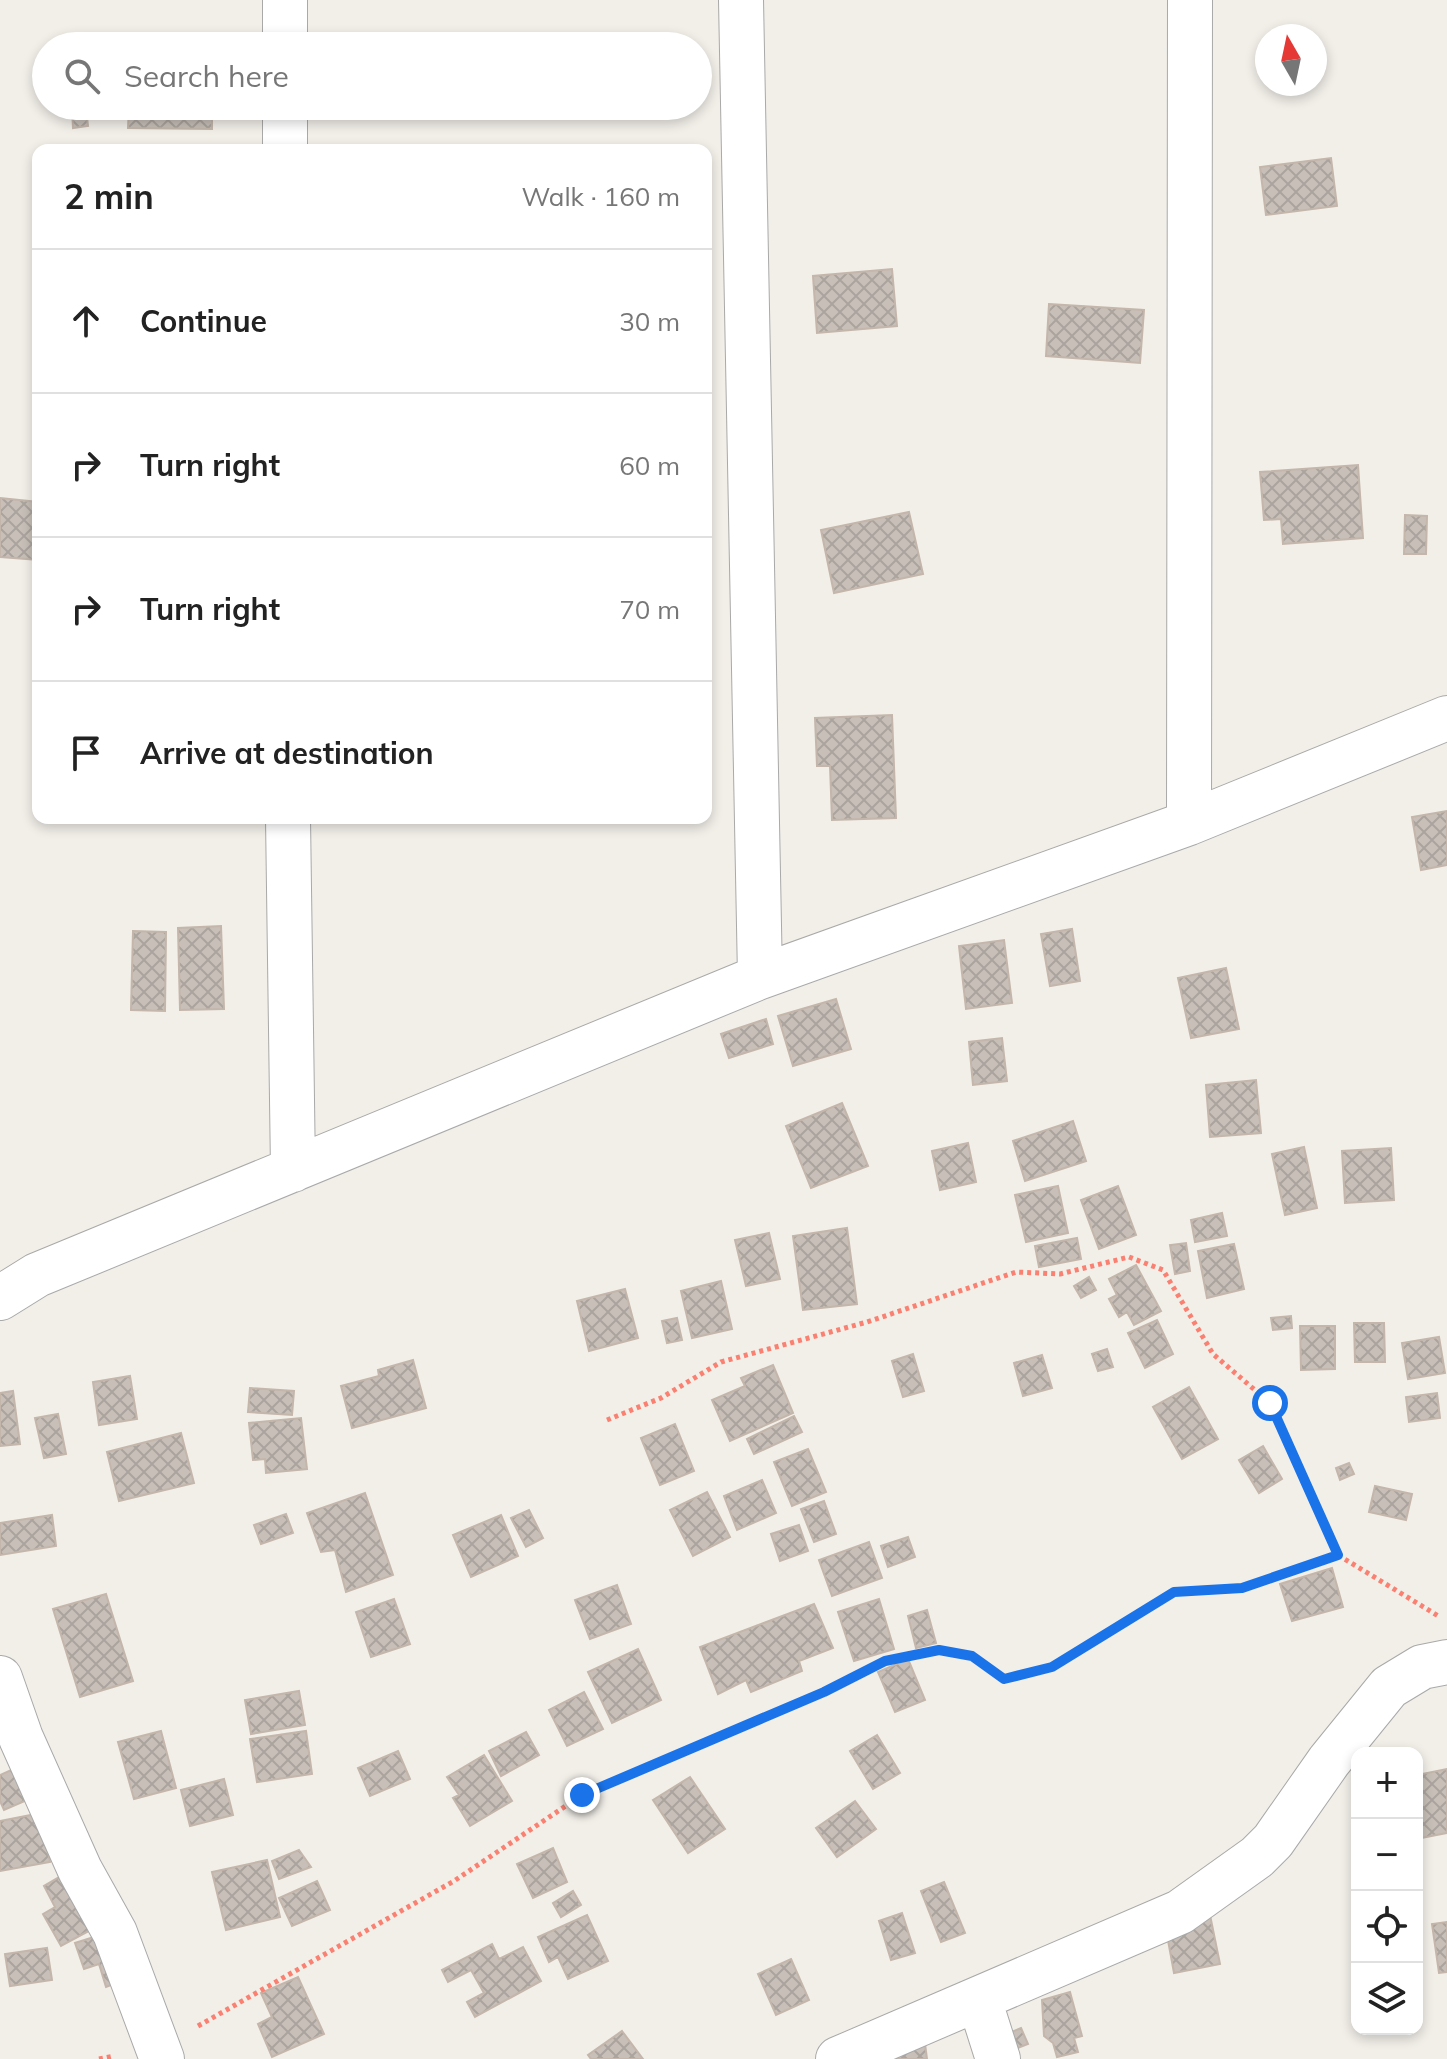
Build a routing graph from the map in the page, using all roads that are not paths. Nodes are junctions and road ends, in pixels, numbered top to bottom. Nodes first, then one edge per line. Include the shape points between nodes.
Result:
1 (285, 0) edge
2 (741, 0) edge
3 (1190, 0) edge
4 (285, 32) edge
5 (285, 120) edge
6 (285, 144) edge
7 (1447, 718) edge
8 (1189, 823) junction
9 (288, 824) edge
10 (760, 977) junction
11 (293, 1170) junction
12 (18, 1270) edge
13 (0, 1298) edge
14 (1447, 1662) edge
15 (0, 1678) edge
16 (979, 1999) junction
17 (160, 2054) edge
18 (838, 2059) edge
19 (998, 2059) edge

1 - 4 street
2 - 10 street
3 - 8 street
5 - 6 street
7 - 8 street
8 - 10 street
9 - 11 street
10 - 11 street
11 - 12 street
12 - 13 street
14 - 16 street via 1422,1667 1389,1687 1273,1841 1206,1896
15 - 17 street via 80,1870 118,1939
16 - 18 street
16 - 19 street

